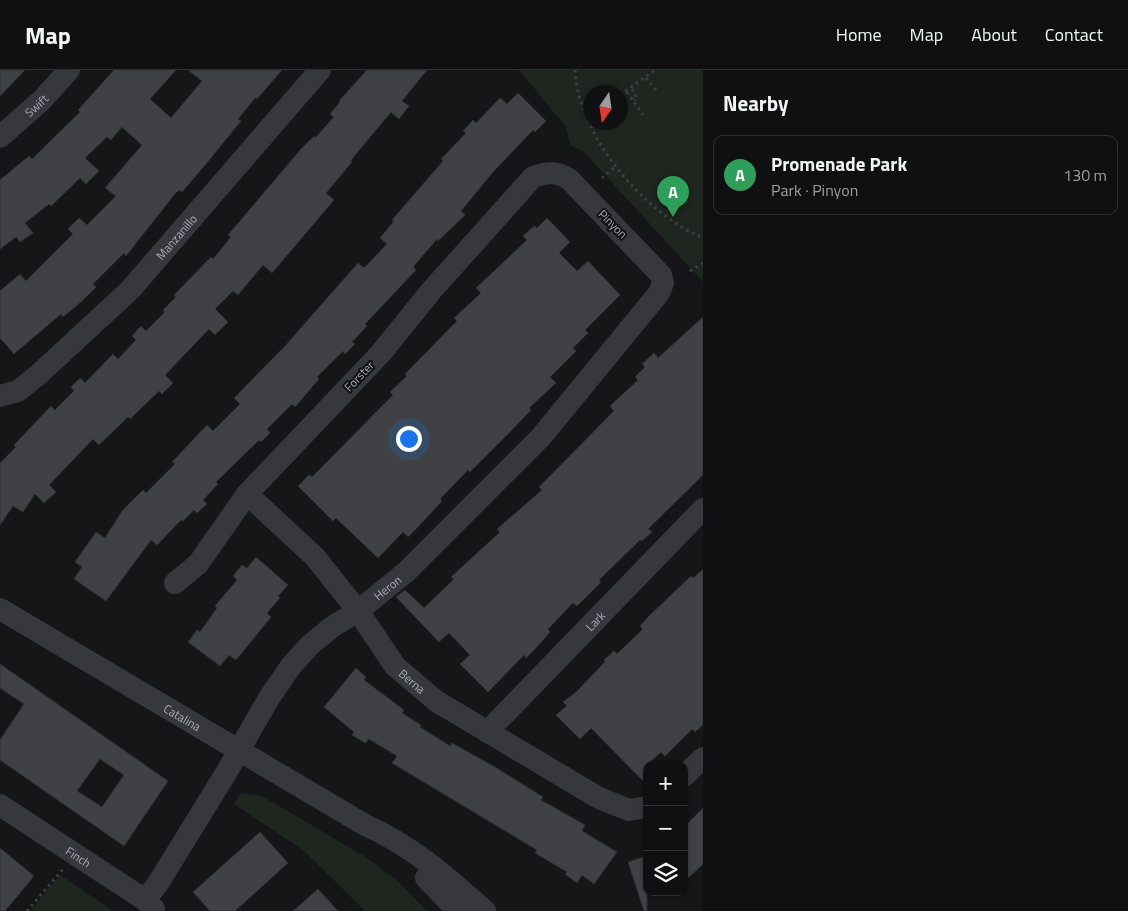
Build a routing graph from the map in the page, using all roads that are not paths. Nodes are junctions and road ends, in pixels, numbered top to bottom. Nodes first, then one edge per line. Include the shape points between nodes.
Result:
1 (69, 70) edge
2 (320, 70) edge
3 (0, 138) edge
4 (545, 172) joint
5 (660, 292) joint
6 (9, 393) edge
7 (247, 494) junction
8 (703, 509) edge
9 (175, 583) dead end
10 (0, 609) edge
11 (358, 611) junction
12 (487, 732) junction
13 (239, 750) junction
14 (703, 758) edge
15 (688, 772) edge
16 (0, 805) edge
17 (638, 809) edge
18 (366, 824) junction
19 (150, 905) edge
20 (458, 911) edge
21 (485, 911) edge

1 - 3 street, Swift
2 - 6 street, Manzanillo via 130,290 38,375
4 - 5 street, Pinyon via 562,174 570,180 656,268 663,283
4 - 7 street, Forster via 533,177 523,187 381,353
5 - 11 street, Heron via 541,437 406,572
7 - 9 street, Forster via 198,564
7 - 11 street, Berna via 315,557
8 - 12 street, Lark
10 - 13 street, Catalina
11 - 12 street, Berna via 395,666 436,700
11 - 13 street, Heron via 310,645 291,666
12 - 17 street, Berna via 599,798
13 - 18 street, Catalina
13 - 19 street, Heron via 156,885
14 - 15 street
16 - 19 street, Finch
18 - 20 street, Catalina
18 - 21 street, Catalina via 416,853

